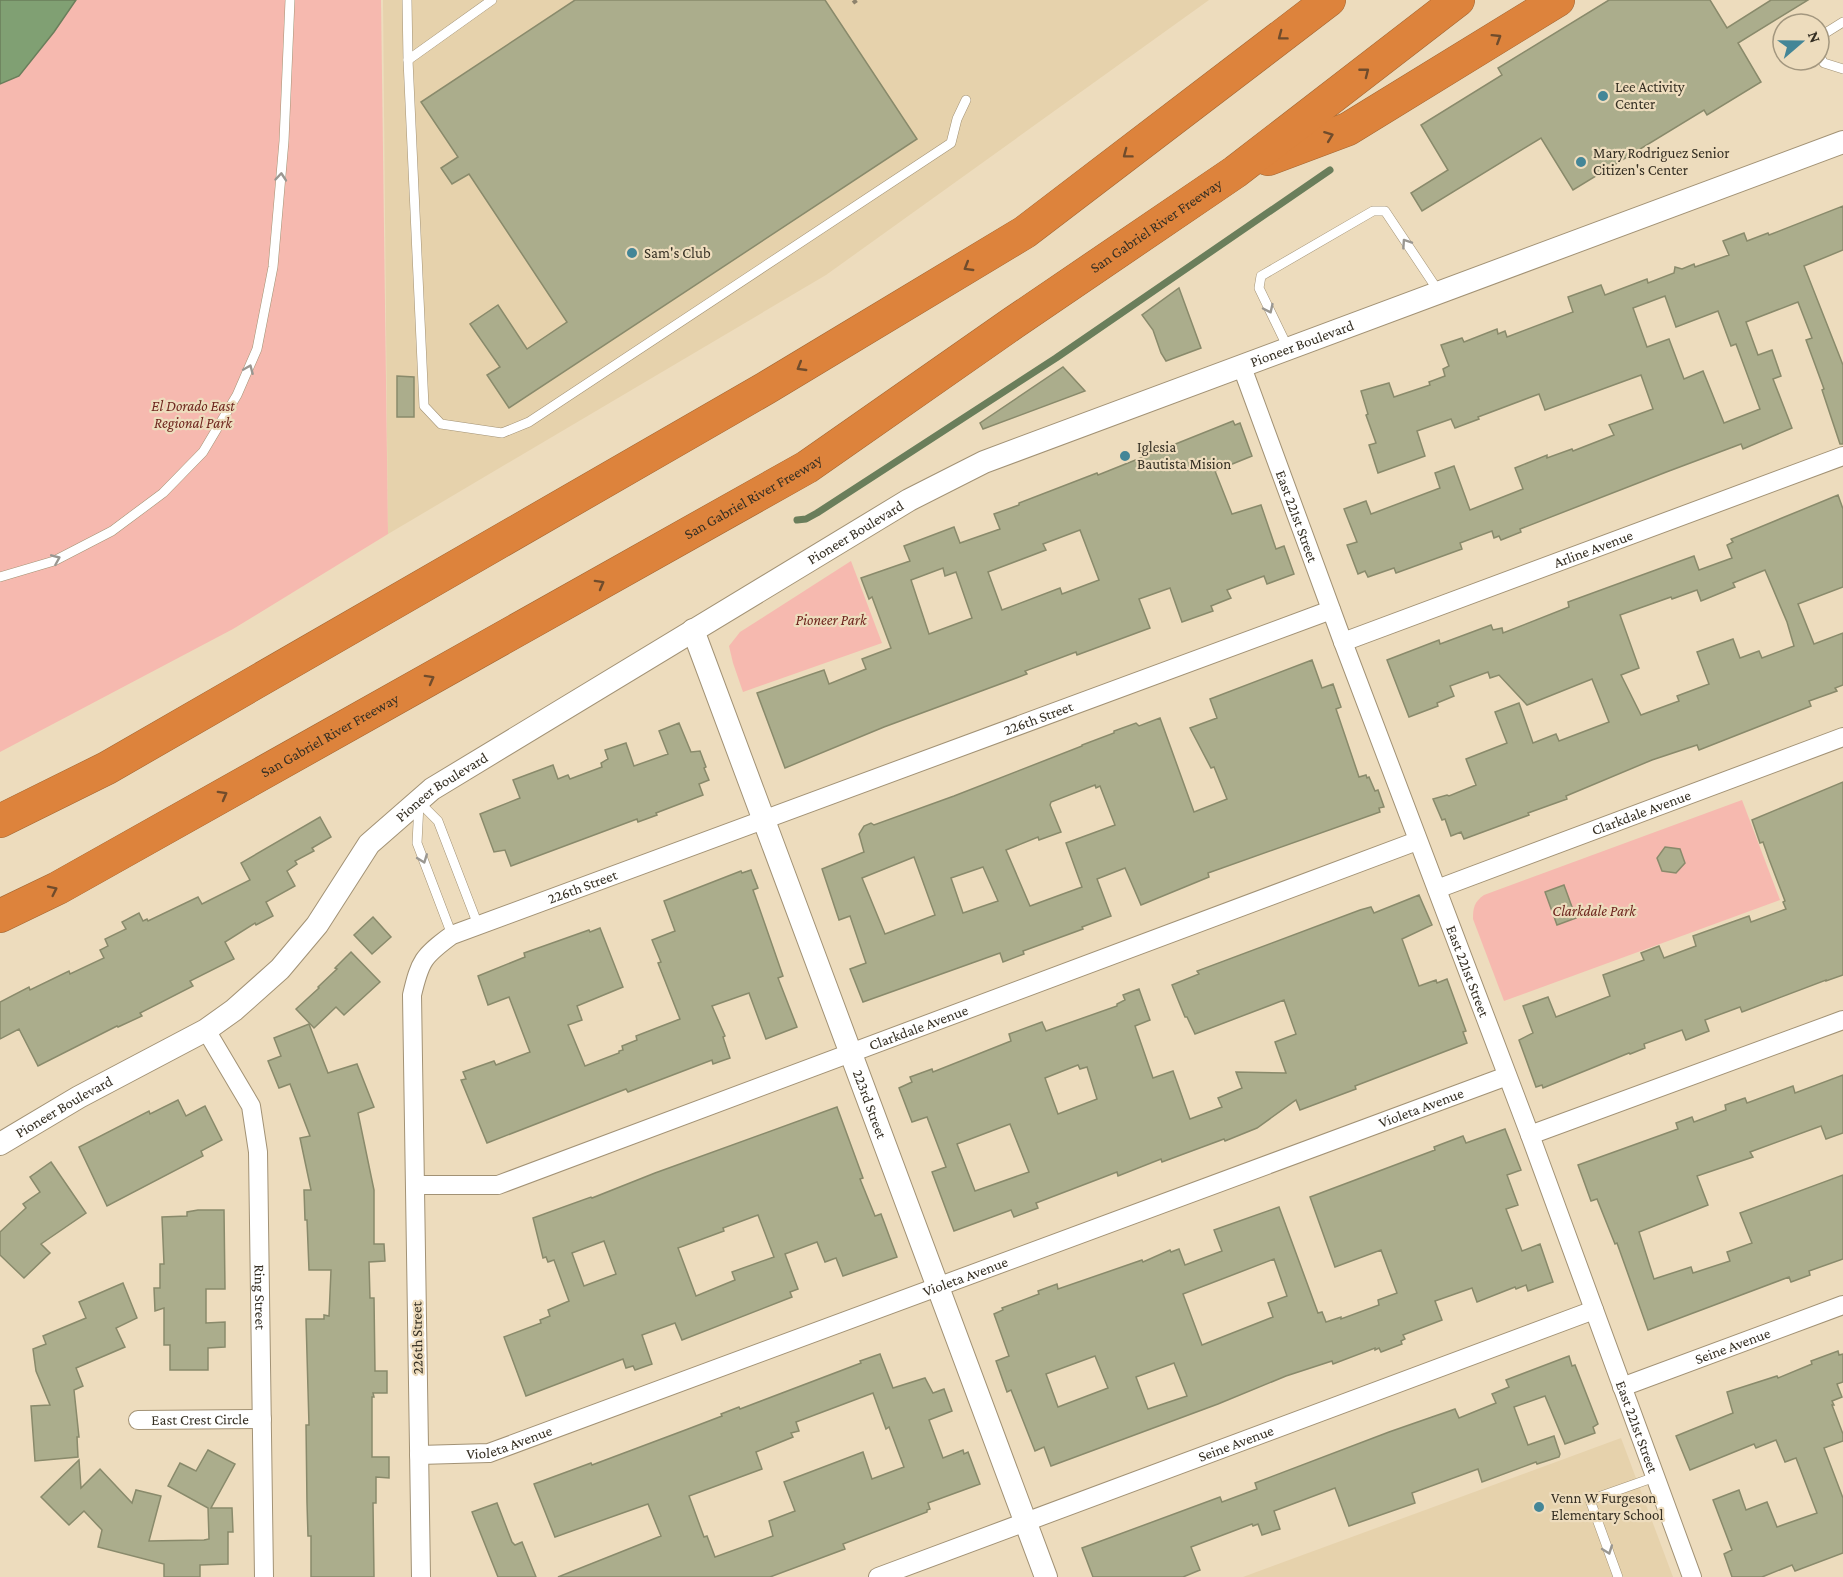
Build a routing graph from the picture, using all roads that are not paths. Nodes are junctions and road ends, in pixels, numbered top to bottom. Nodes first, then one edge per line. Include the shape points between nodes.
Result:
1 (290, 0) edge
2 (407, 0) edge
3 (492, 0) edge
4 (1329, 0) edge
5 (1458, 0) edge
6 (1558, 0) edge
7 (408, 60) junction
8 (966, 100) dead end
9 (1843, 142) edge
10 (1235, 172) junction
11 (1439, 292) junction
12 (1288, 348) junction
13 (1242, 367) junction
14 (1843, 456) edge
15 (0, 577) edge
16 (1331, 609) junction
17 (693, 630) junction
18 (1343, 642) junction
19 (1843, 736) edge
20 (419, 801) junction
21 (763, 819) junction
22 (0, 820) edge
23 (1417, 841) junction
24 (1437, 889) junction
25 (0, 916) edge
26 (478, 925) junction
27 (452, 935) junction
28 (1843, 1020) edge
29 (206, 1030) junction
30 (851, 1053) junction
31 (1507, 1076) junction
32 (1530, 1135) junction
33 (0, 1144) edge
34 (416, 1185) junction
35 (938, 1287) junction
36 (1843, 1305) edge
37 (1593, 1310) junction
38 (1622, 1387) junction
39 (261, 1419) junction
40 (138, 1420) dead end
41 (419, 1455) junction
42 (1655, 1477) junction
43 (1025, 1522) junction
44 (264, 1577) edge
45 (421, 1577) edge
46 (878, 1577) edge
47 (1046, 1577) edge
48 (1618, 1577) edge
49 (1692, 1577) edge

15 -> 1 lane via 54,561 112,531 163,493 203,452 237,395 257,349 273,267
2 - 7 lane
3 - 7 lane
4 -> 22 highway via 1025,232 746,400 107,768
10 -> 5 highway, San Gabriel River Freeway
10 -> 6 highway via 1348,129
7 - 8 lane via 423,406 441,424 502,433 529,422 951,143
9 - 11 street, Pioneer Boulevard
25 -> 10 highway, San Gabriel River Freeway via 58,888 807,467
11 - 12 street, Pioneer Boulevard
11 -> 12 lane via 1385,211 1373,211 1261,276 1259,288
12 - 13 street, Pioneer Boulevard
13 - 16 street, East 221st Street
13 - 17 street, Pioneer Boulevard via 962,472
14 - 18 street, Arline Avenue
16 - 18 street, East 221st Street
16 - 21 street, 226th Street
17 - 20 street, Pioneer Boulevard via 432,789
17 - 21 street, 223rd Street
18 - 23 street, East 221st Street
19 - 24 street, Clarkdale Avenue
20 - 26 lane via 438,821
20 -> 27 lane via 417,843
20 - 29 street, Pioneer Boulevard via 369,844 317,925 280,969 234,1011
21 - 26 street, 226th Street
21 - 30 street, 223rd Street
23 - 24 street, East 221st Street
23 - 30 street, Clarkdale Avenue
24 - 31 street, East 221st Street
26 - 27 street, 226th Street
27 - 34 street, 226th Street via 432,949 419,966 412,995
28 - 32 street
29 - 33 street, Pioneer Boulevard
29 - 39 street, Ring Street via 251,1106 258,1152
30 - 34 street, Clarkdale Avenue via 498,1185
30 - 35 street, 223rd Street
31 - 32 street, East 221st Street
31 - 35 street, Violeta Avenue
32 - 37 street, East 221st Street
34 - 41 street, 226th Street
35 - 41 street, Violeta Avenue via 489,1454
35 - 43 street, 223rd Street
36 - 38 street, Seine Avenue
37 - 38 street, East 221st Street
37 - 43 street, Seine Avenue
38 - 42 street, East 221st Street
39 - 40 street, East Crest Circle
39 - 44 street, Ring Street
41 - 45 street, 226th Street
42 -> 48 lane via 1590,1500
42 - 49 street, East 221st Street
43 - 46 street, Seine Avenue
43 - 47 street, 223rd Street

